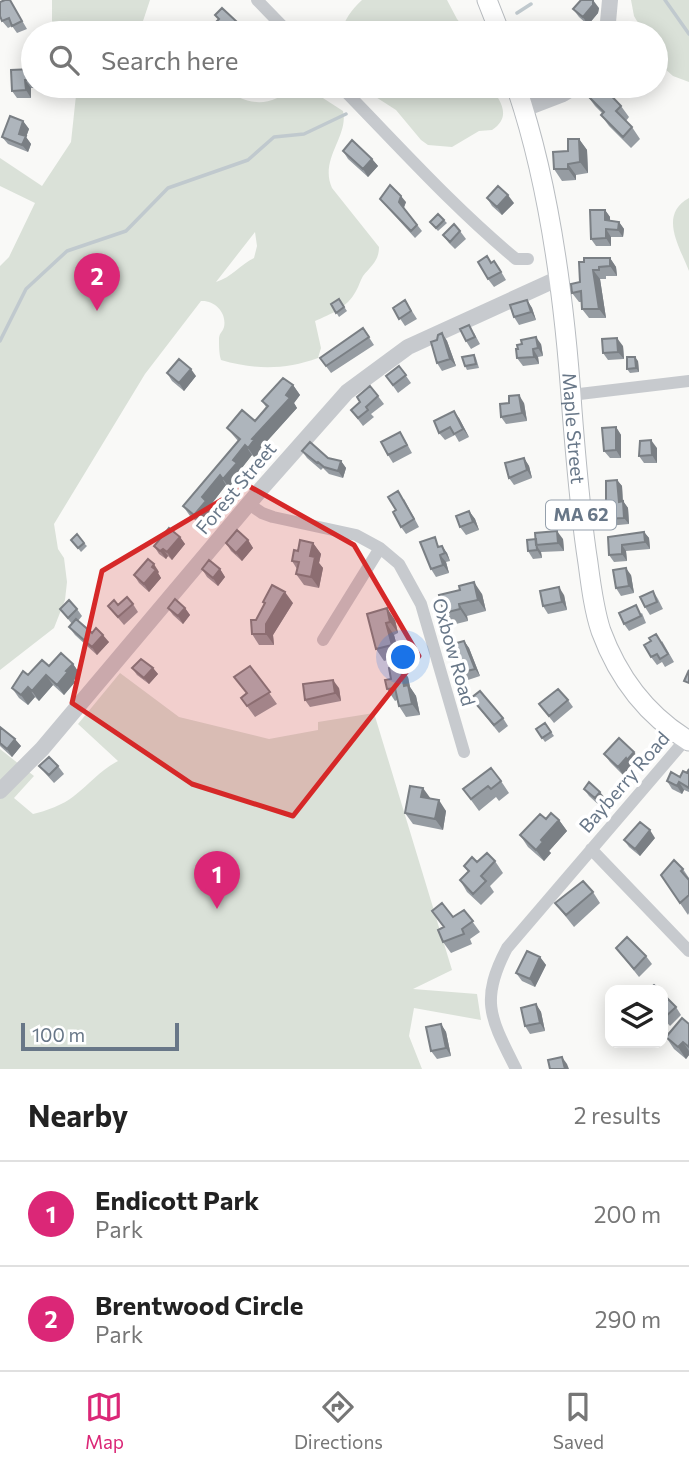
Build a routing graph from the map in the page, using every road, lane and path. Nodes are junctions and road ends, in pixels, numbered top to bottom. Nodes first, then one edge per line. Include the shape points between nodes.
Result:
1 (257, 0) edge
2 (487, 0) edge
3 (610, 0) edge
4 (277, 21) edge
5 (495, 21) edge
6 (608, 21) edge
7 (352, 98) edge
8 (520, 98) edge
9 (553, 98) edge
10 (524, 109) junction
11 (528, 258) dead end
12 (557, 279) junction
13 (689, 381) edge
14 (571, 395) junction
15 (249, 504) junction
16 (380, 548) junction
17 (323, 640) dead end
18 (688, 740) edge
19 (464, 752) dead end
20 (0, 792) edge
21 (591, 849) junction
22 (689, 951) edge
23 (516, 1069) edge

1 - 4 street
2 - 5 main road
3 - 6 street
7 - 11 street via 499,245 516,259
8 - 10 main road, Maple Street / MA 62
9 - 10 street
10 - 12 main road, Maple Street / MA 62 via 549,217
12 - 14 main road, Maple Street / MA 62
12 - 15 street, Forest Street via 408,347 357,383
13 - 14 street
14 - 18 main road, Maple Street / MA 62 via 582,525 600,628 610,654 640,702
15 - 16 street, Oxbow Road via 273,517 356,535
15 - 20 street, Forest Street via 50,740
16 - 17 street
16 - 19 street, Oxbow Road via 399,564 421,604
18 - 21 street, Bayberry Road
21 - 22 street, Bayberry Road
21 - 23 street, Bayberry Road via 508,948 493,979 490,994 497,1031

